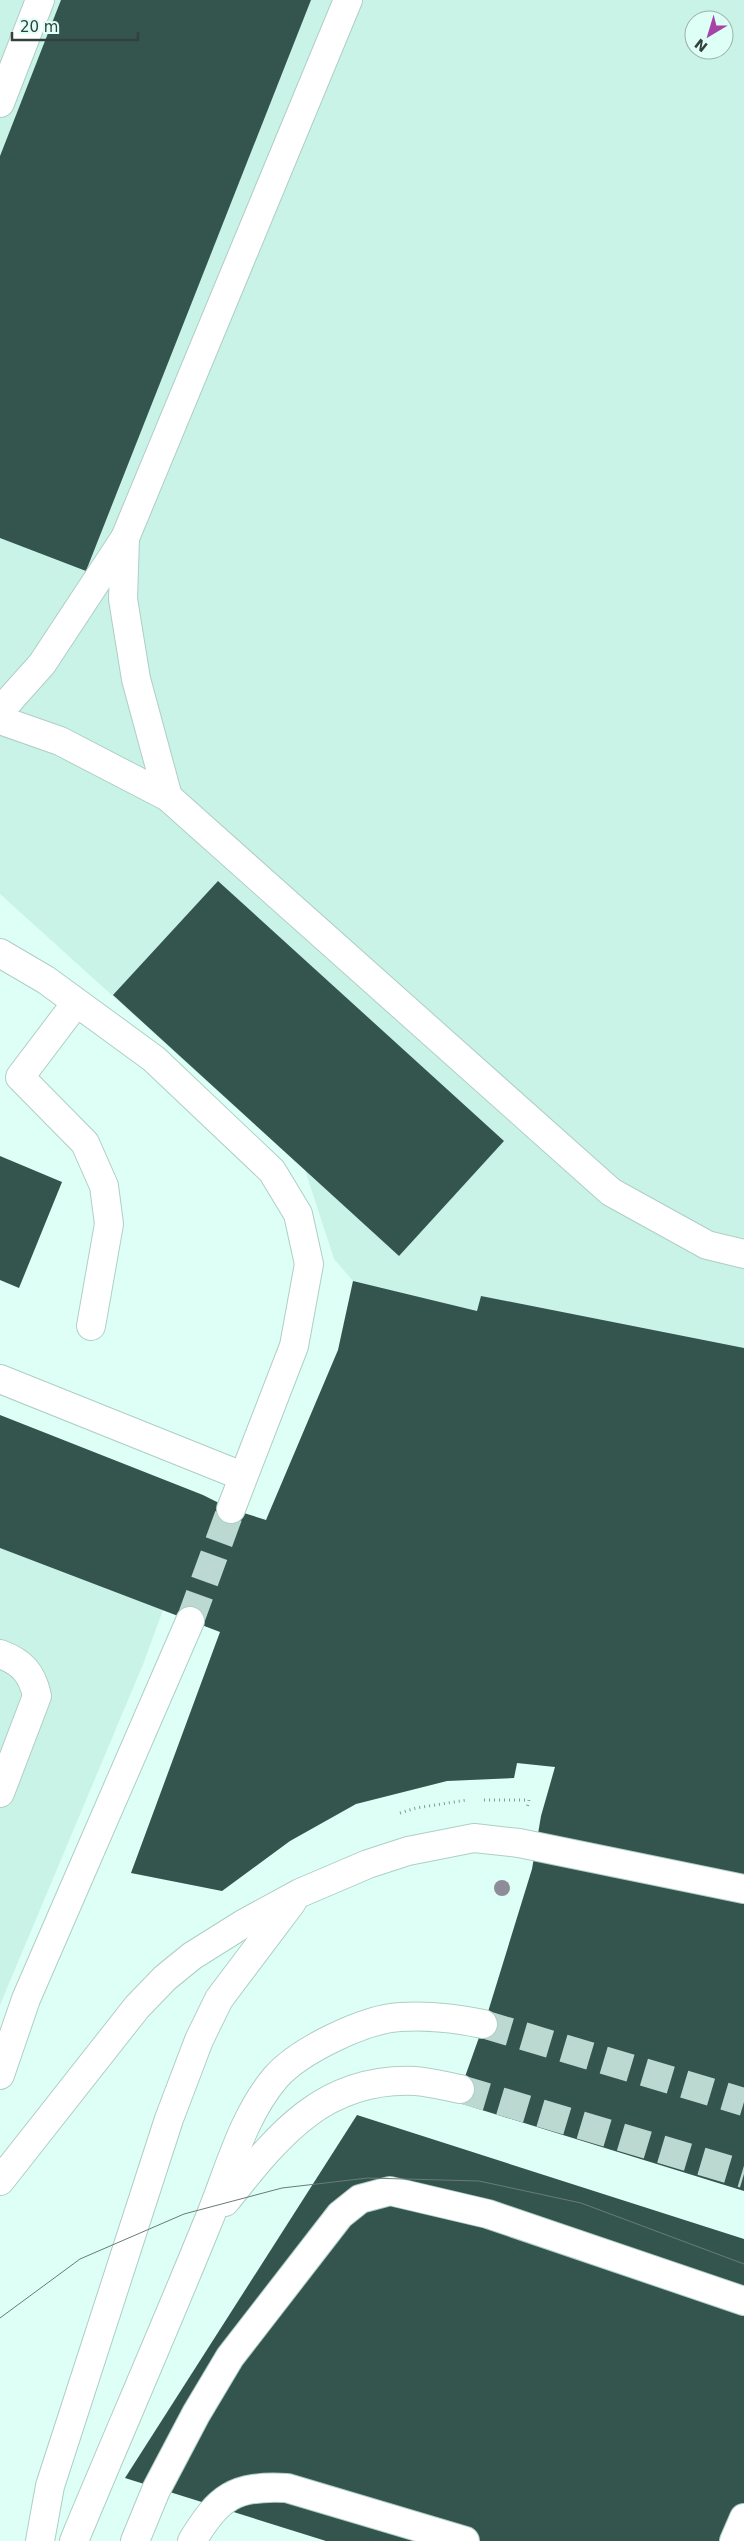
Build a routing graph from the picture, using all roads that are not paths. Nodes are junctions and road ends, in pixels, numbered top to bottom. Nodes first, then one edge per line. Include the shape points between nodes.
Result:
1 (40, 0) edge
2 (348, 0) edge
3 (0, 103) edge
4 (125, 538) junction
5 (0, 711) edge
6 (0, 720) edge
7 (168, 796) junction
8 (0, 953) edge
9 (76, 1002) junction
10 (10, 1073) edge
11 (744, 1254) edge
12 (91, 1326) dead end
13 (0, 1379) edge
14 (242, 1476) junction
15 (231, 1509) tunnel mouth
16 (190, 1621) tunnel mouth
17 (0, 1654) edge
18 (0, 1793) edge
19 (744, 1889) edge
20 (300, 1893) junction
21 (483, 2024) tunnel mouth
22 (0, 2074) edge
23 (460, 2089) tunnel mouth
24 (0, 2181) edge
25 (208, 2223) junction
26 (744, 2301) edge
27 (744, 2518) edge
28 (40, 2541) edge
29 (74, 2541) edge
30 (135, 2541) edge
31 (192, 2541) edge
32 (465, 2541) edge
33 (734, 2541) edge

1 - 3 street
2 - 4 street
4 - 5 street via 42,664
4 - 7 street via 123,599 136,678
6 - 7 street via 60,742
7 - 11 street via 611,1192 707,1245
8 - 9 street
9 - 10 street
9 - 14 street via 154,1059 272,1171 298,1214 309,1264 294,1346
10 - 12 street via 85,1143 104,1186 110,1224
13 - 14 street
14 - 15 street
16 - 22 street via 26,1998
17 - 18 street via 23,1666 33,1680 37,1696
19 - 20 street via 519,1843 474,1838 408,1851
20 - 24 street via 220,1937 165,1978 137,2007
20 - 28 street via 220,1999 199,2040 169,2119 50,2486
21 - 25 street via 445,2017 398,2017 347,2031 310,2049 277,2076 249,2119
23 - 25 street via 416,2081 384,2082 360,2087 328,2100 276,2140
25 - 29 street
26 - 30 street via 488,2214 390,2191 360,2199 340,2214 230,2357 196,2414
27 - 33 street
31 - 32 street via 207,2517 228,2496 258,2486 287,2488

